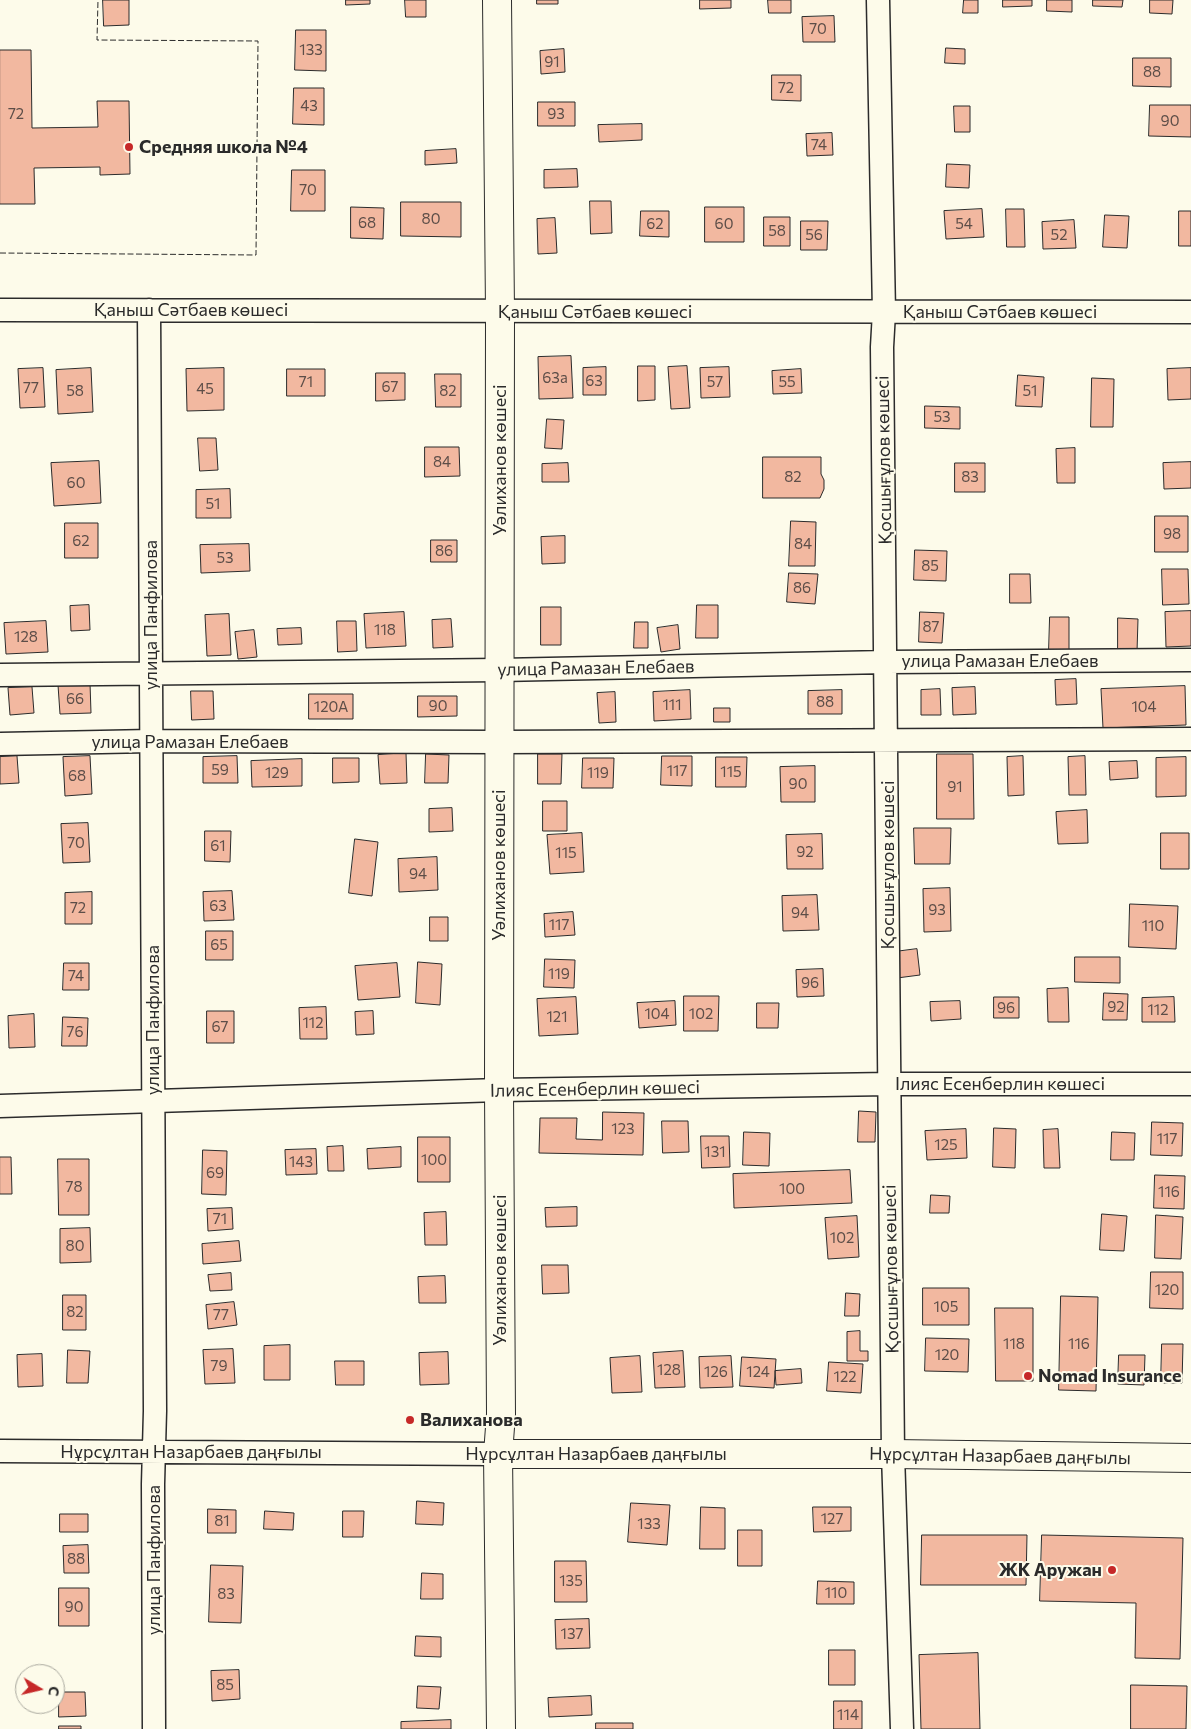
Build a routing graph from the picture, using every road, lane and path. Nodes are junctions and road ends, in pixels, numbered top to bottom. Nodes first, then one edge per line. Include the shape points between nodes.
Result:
1 (497, 0) edge
2 (878, 0) edge
3 (0, 310) edge
4 (149, 310) junction
5 (500, 311) junction
6 (884, 312) junction
7 (1191, 312) edge
8 (1191, 660) edge
9 (886, 662) junction
10 (500, 670) junction
11 (0, 675) edge
12 (151, 675) junction
13 (1191, 739) edge
14 (887, 740) junction
15 (152, 741) junction
16 (500, 742) junction
17 (0, 744) edge
18 (889, 1084) junction
19 (1191, 1084) edge
20 (499, 1090) junction
21 (153, 1101) junction
22 (0, 1106) edge
23 (0, 1451) edge
24 (155, 1452) junction
25 (498, 1454) junction
26 (893, 1454) junction
27 (1191, 1458) edge
28 (154, 1729) edge
29 (501, 1729) edge
30 (902, 1729) edge

1 - 5 main road, Уәлиханов көшесі
2 - 6 street, Қосшығұлов көшесі
3 - 4 street, Қаныш Сәтбаев көшесі
4 - 5 street, Қаныш Сәтбаев көшесі
4 - 12 street, улица Панфилова
5 - 6 street, Қаныш Сәтбаев көшесі
5 - 10 main road, Уәлиханов көшесі
6 - 7 street, Қаныш Сәтбаев көшесі
6 - 9 street, Қосшығұлов көшесі
8 - 9 street, улица Рамазан Елебаев
9 - 10 street, улица Рамазан Елебаев
9 - 14 street, Қосшығұлов көшесі
10 - 12 street, улица Рамазан Елебаев
10 - 16 main road, Уәлиханов көшесі
11 - 12 street, улица Рамазан Елебаев
12 - 15 street, улица Панфилова
13 - 14 street, улица Рамазан Елебаев
14 - 16 street, улица Рамазан Елебаев
14 - 18 street, Қосшығұлов көшесі
15 - 16 street, улица Рамазан Елебаев
15 - 17 street, улица Рамазан Елебаев
15 - 21 street, улица Панфилова
16 - 20 main road, Уәлиханов көшесі
18 - 19 street, Ілияс Есенберлин көшесі
18 - 20 street, Ілияс Есенберлин көшесі
18 - 26 street, Қосшығұлов көшесі
20 - 21 street, Ілияс Есенберлин көшесі
20 - 25 main road, Уәлиханов көшесі via 501,1414
21 - 22 street, Ілияс Есенберлин көшесі
21 - 24 street, улица Панфилова
23 - 24 street, Нұрсұлтан Назарбаев даңғылы
24 - 25 street, Нұрсұлтан Назарбаев даңғылы
24 - 28 street, улица Панфилова
25 - 26 main road, Нұрсұлтан Назарбаев даңғылы
25 - 29 main road, Уәлиханов көшесі
26 - 27 main road, Нұрсұлтан Назарбаев даңғылы
26 - 30 street, Қосшығұлов көшесі

